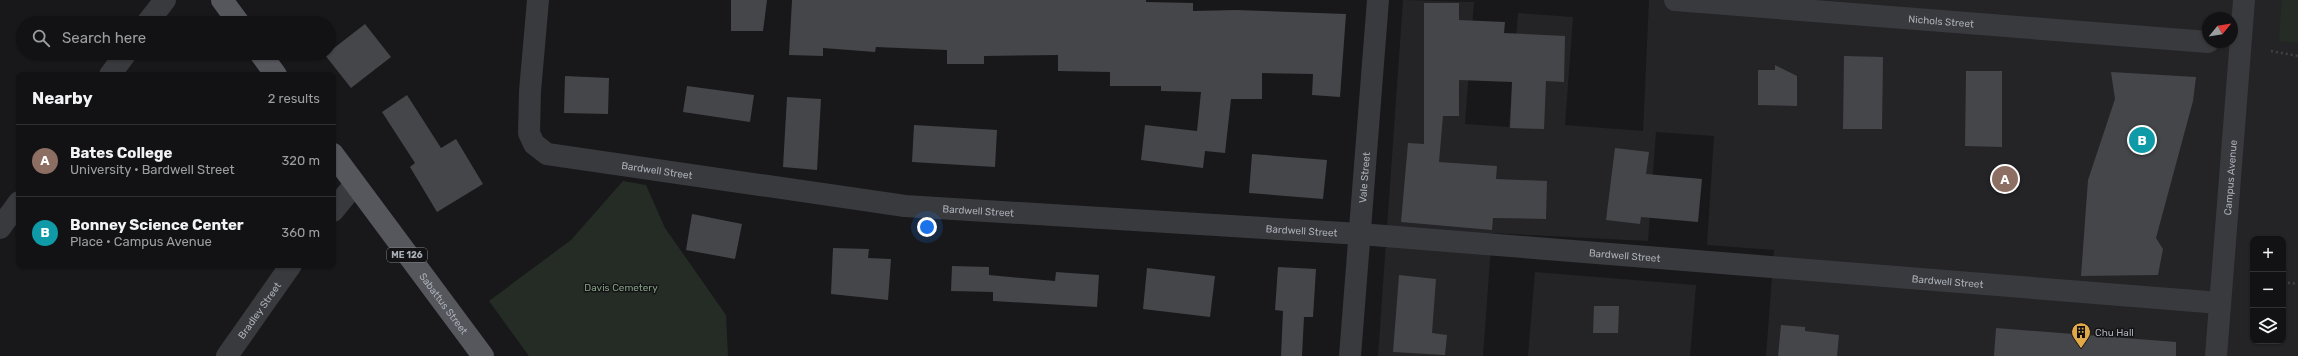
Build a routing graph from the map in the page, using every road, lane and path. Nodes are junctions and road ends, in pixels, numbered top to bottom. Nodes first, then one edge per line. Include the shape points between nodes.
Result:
1 (165, 0) edge
2 (222, 0) edge
3 (538, 0) edge
4 (1378, 0) edge
5 (1675, 0) edge
6 (2244, 0) edge
7 (152, 16) edge
8 (234, 16) edge
9 (2202, 42) edge
10 (2238, 44) edge
11 (2241, 44) junction
12 (2271, 51) dead end
13 (2298, 56) edge
14 (121, 60) edge
15 (265, 60) edge
16 (112, 72) edge
17 (274, 72) edge
18 (336, 158) edge
19 (355, 184) junction
20 (16, 206) edge
21 (336, 207) edge
22 (0, 228) edge
23 (1360, 234) junction
24 (289, 268) edge
25 (2286, 282) edge
26 (2298, 284) edge
27 (2220, 303) junction
28 (227, 356) edge
29 (483, 356) edge
30 (1350, 356) edge
31 (2216, 356) edge

1 - 7 street
2 - 8 main road
3 - 23 street, Bardwell Street via 529,133 534,144 547,154 905,206
4 - 23 street, Vale Street
5 - 9 street, Nichols Street
6 - 11 street, Campus Avenue
10 - 11 street
11 - 27 street, Campus Avenue
12 - 13 path
14 - 16 street
15 - 17 main road
18 - 19 main road, Sabattus Street / ME 126
19 - 21 street
19 - 29 main road, Sabattus Street / ME 126
20 - 22 street
23 - 27 street, Bardwell Street
23 - 30 street, Vale Street
24 - 28 street, Bradley Street
25 - 26 path
27 - 31 street, Campus Avenue

